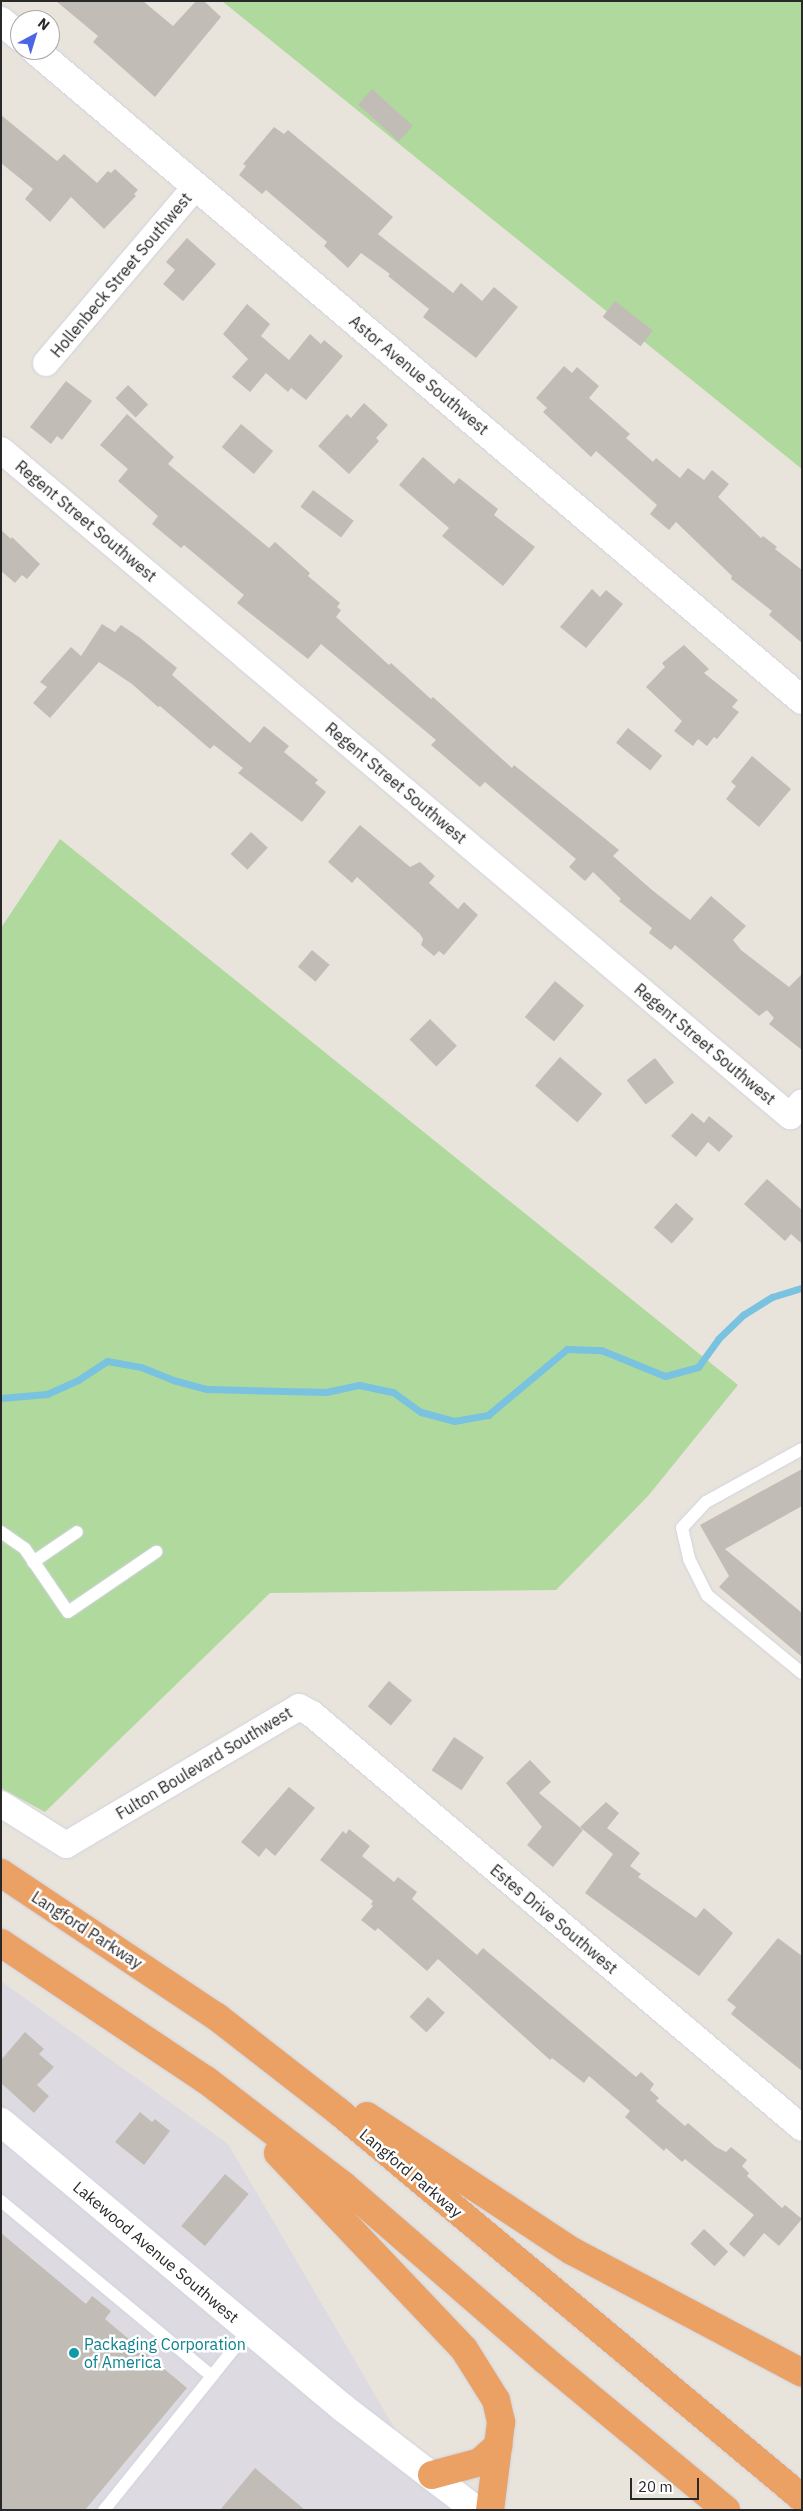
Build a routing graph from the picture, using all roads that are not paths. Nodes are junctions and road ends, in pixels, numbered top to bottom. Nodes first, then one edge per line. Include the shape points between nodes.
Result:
1 (47, 60) edge
2 (196, 186) junction
3 (46, 363) dead end
4 (1, 450) edge
5 (802, 700) edge
6 (796, 1109) edge
7 (802, 1449) edge
8 (1, 1532) edge
9 (77, 1532) dead end
10 (156, 1552) dead end
11 (33, 1562) junction
12 (802, 1673) edge
13 (306, 1710) joint
14 (1, 1804) edge
15 (1, 1874) edge
16 (1, 1943) edge
17 (217, 2017) junction
18 (206, 2080) junction
19 (1, 2122) edge
20 (802, 2128) edge
21 (1, 2201) edge
22 (249, 2330) junction
23 (802, 2373) edge
24 (212, 2376) junction
25 (499, 2445) junction
26 (432, 2475) junction
27 (802, 2498) edge
28 (104, 2510) edge
29 (476, 2510) edge
30 (490, 2510) edge
31 (726, 2510) edge

1 - 2 street, Astor Avenue Southwest
2 - 3 street, Hollenbeck Street Southwest
2 - 5 street, Astor Avenue Southwest
4 - 6 street, Regent Street Southwest
7 - 12 lane via 706,1502 682,1528 689,1559 707,1594
8 - 11 lane via 25,1549
9 - 11 lane
10 - 11 lane via 68,1612
13 - 14 street, Fulton Boulevard Southwest via 299,1707 66,1845
13 - 20 street, Estes Drive Southwest
15 - 17 highway, Langford Parkway
16 - 18 highway
17 - 23 highway via 572,2251
17 - 27 highway, Langford Parkway via 339,2112
18 - 25 highway via 464,2349 496,2400 501,2422
18 - 31 highway via 343,2185 544,2360
19 - 22 street, Lakewood Avenue Southwest
21 - 24 lane
22 - 24 lane
22 - 26 street, Lakewood Avenue Southwest via 342,2408
24 - 28 lane
25 - 26 highway via 480,2462
25 - 30 highway
26 - 29 street, Lakewood Avenue Southwest

